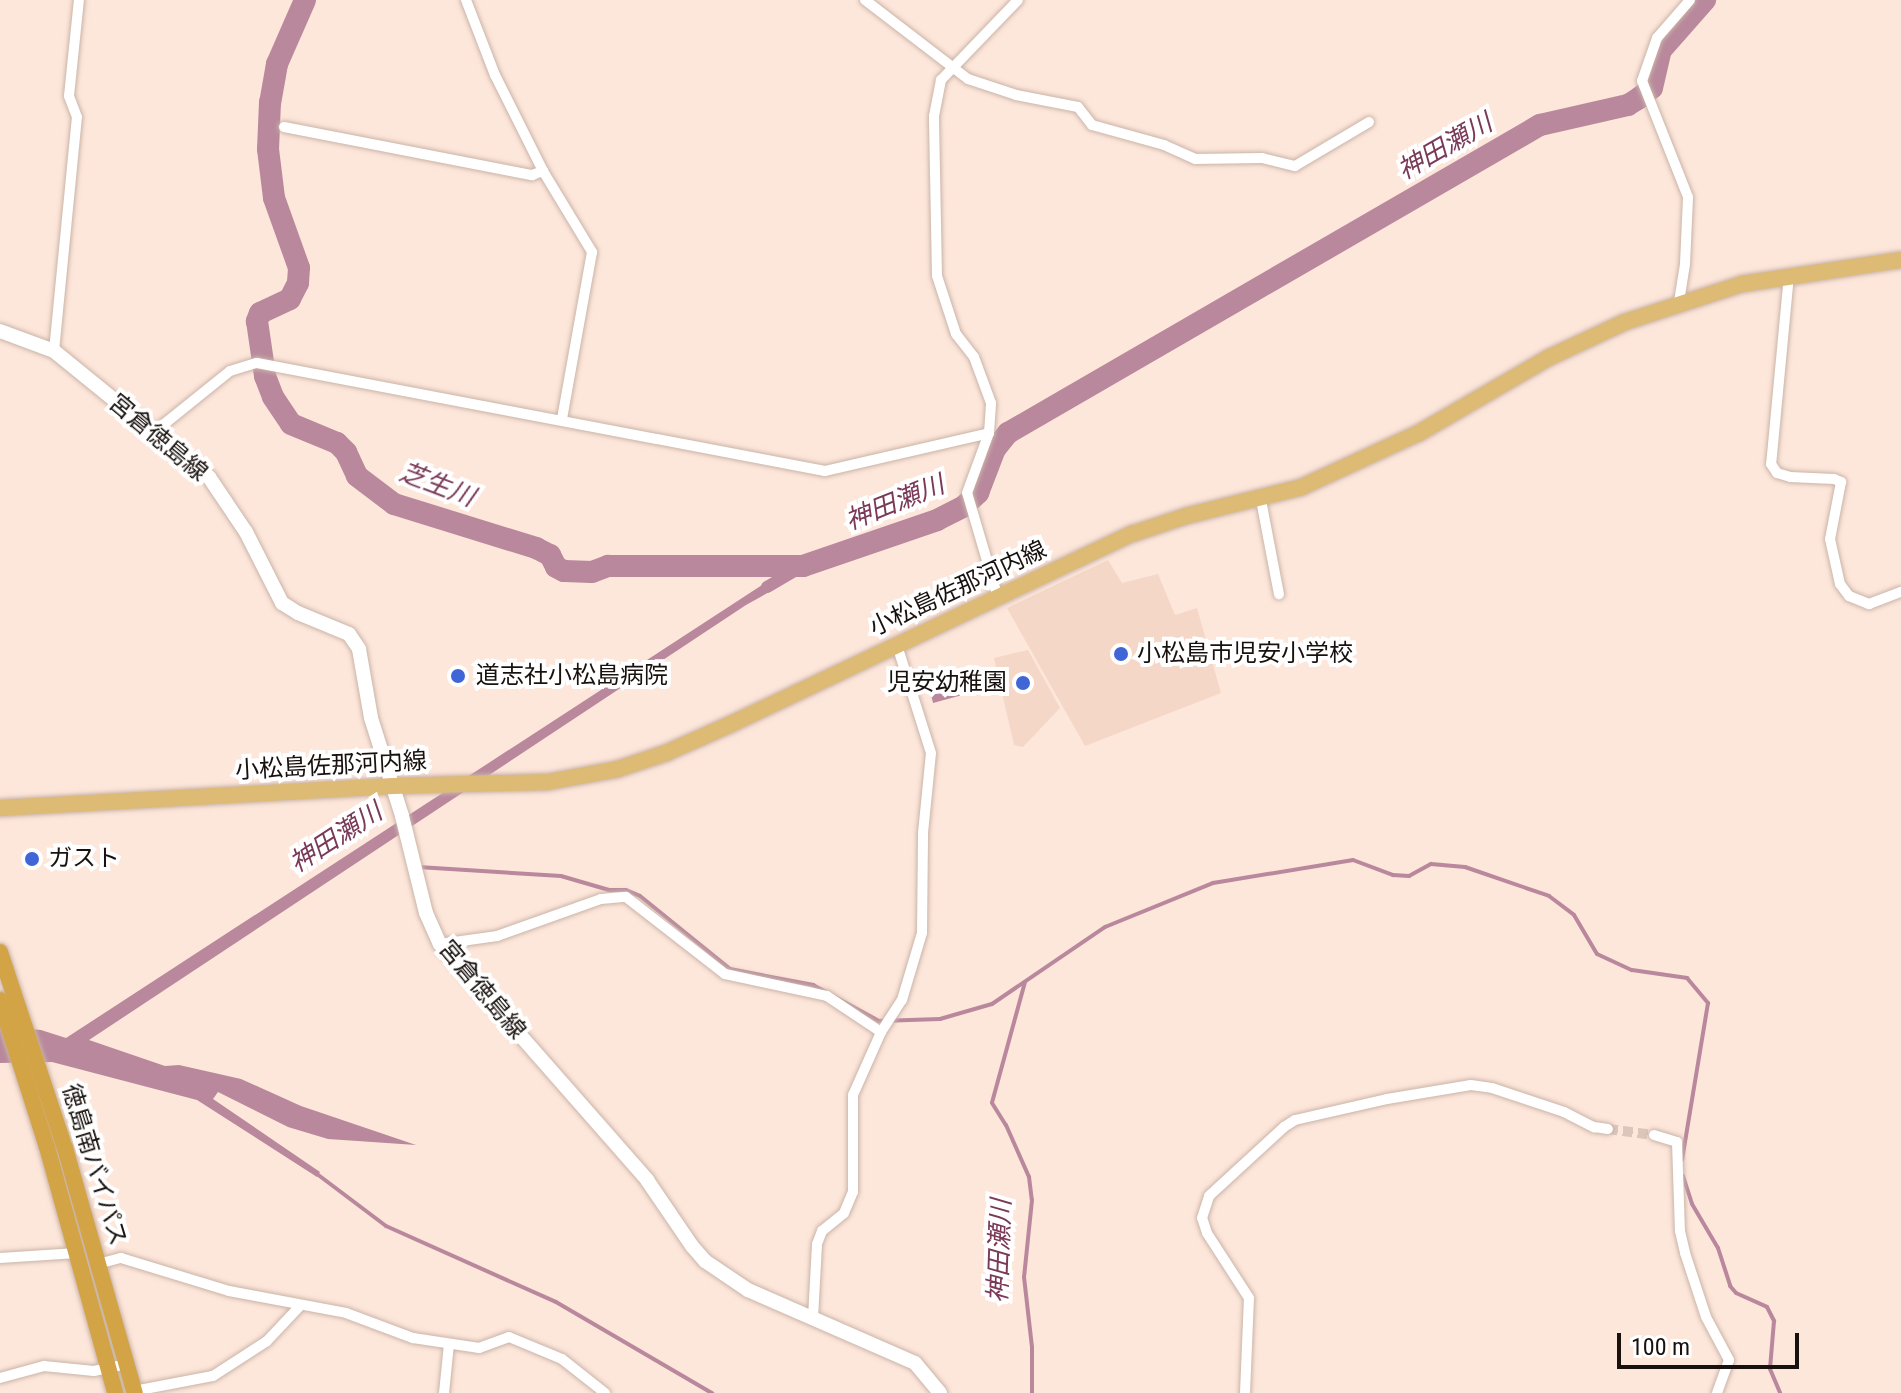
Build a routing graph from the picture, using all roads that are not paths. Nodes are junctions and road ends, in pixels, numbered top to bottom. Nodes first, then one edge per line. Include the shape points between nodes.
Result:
1 (79, 0) edge
2 (466, 0) edge
3 (865, 0) edge
4 (1018, 0) edge
5 (1690, 0) edge
6 (953, 68) junction
7 (1369, 122) dead end
8 (284, 127) dead end
9 (543, 171) junction
10 (1901, 260) edge
11 (1789, 275) junction
12 (1679, 302) junction
13 (0, 331) edge
14 (54, 351) junction
15 (562, 419) junction
16 (153, 433) junction
17 (989, 433) junction
18 (1261, 500) junction
19 (1901, 592) edge
20 (1279, 594) dead end
21 (998, 598) junction
22 (897, 645) junction
23 (393, 786) junction
24 (0, 808) edge
25 (440, 944) junction
26 (0, 952) edge
27 (0, 1000) edge
28 (17, 1024) junction
29 (881, 1032) junction
30 (1608, 1129) tunnel mouth
31 (1654, 1135) tunnel mouth
32 (77, 1253) junction
33 (0, 1258) edge
34 (98, 1264) junction
35 (300, 1306) junction
36 (813, 1318) junction
37 (449, 1344) junction
38 (126, 1364) junction
39 (108, 1370) junction
40 (0, 1378) edge
41 (135, 1392) edge
42 (115, 1393) edge
43 (444, 1393) edge
44 (605, 1393) edge
45 (940, 1393) edge
46 (1245, 1393) edge
47 (1717, 1393) edge

1 - 14 street via 69,96 77,117
2 - 9 street via 495,75
3 - 6 street
4 - 6 street
5 - 12 street via 1657,38 1642,81 1688,197
6 - 7 street via 968,79 1008,92 1078,107 1092,125 1195,159 1262,158 1295,166
6 - 17 street via 941,80 934,116 937,276 956,334 982,376 991,403
8 - 9 street via 532,175
9 - 15 street via 592,252
10 - 11 main road, 小松島佐那河内線
11 - 12 main road, 小松島佐那河内線
11 - 19 street via 1771,464 1777,473 1790,477 1841,482 1830,539 1840,584 1849,596 1869,604
12 - 18 main road, 小松島佐那河内線 via 1548,358 1419,433 1302,487
13 - 14 main road, 宮倉徳島線
14 - 16 main road, 宮倉徳島線
15 - 16 street via 262,363 230,371
15 - 17 street via 825,471
16 - 23 main road, 宮倉徳島線 via 209,477 246,532 282,603 349,634 359,649 371,718
17 - 21 street via 969,503
18 - 20 street
18 - 21 main road, 小松島佐那河内線 via 1132,534
21 - 22 main road, 小松島佐那河内線
22 - 23 main road, 小松島佐那河内線 via 666,753 592,776
22 - 29 street via 931,753 930,784 919,953 902,1000
23 - 24 main road, 小松島佐那河内線
23 - 25 main road, 宮倉徳島線 via 426,913
25 - 29 street via 497,936 601,899 626,897 725,974 827,996
25 - 36 main road, 宮倉徳島線 via 647,1180 705,1261 748,1290
26 - 28 highway, 徳島南バイパス
27 - 28 highway, 徳島南バイパス
28 - 32 highway, 徳島南バイパス
28 - 34 highway, 徳島南バイパス via 65,1148
29 - 36 street via 853,1095 853,1192 844,1213 822,1231 817,1244
30 - 46 street via 1471,1085 1387,1099 1284,1127 1209,1196 1202,1218 1249,1298
31 - 47 street via 1677,1142 1685,1253 1706,1317 1729,1360
32 - 33 street
32 - 39 highway, 徳島南バイパス
34 - 35 street via 121,1258
34 - 38 highway, 徳島南バイパス
35 - 37 street via 346,1313 413,1338
35 - 41 street via 267,1341 213,1376
36 - 45 main road, 宮倉徳島線 via 915,1363
37 - 43 street
37 - 44 street via 479,1348 509,1337 562,1359
38 - 39 street
38 - 41 highway, 徳島南バイパス
39 - 40 street via 44,1366
39 - 42 highway, 徳島南バイパス

